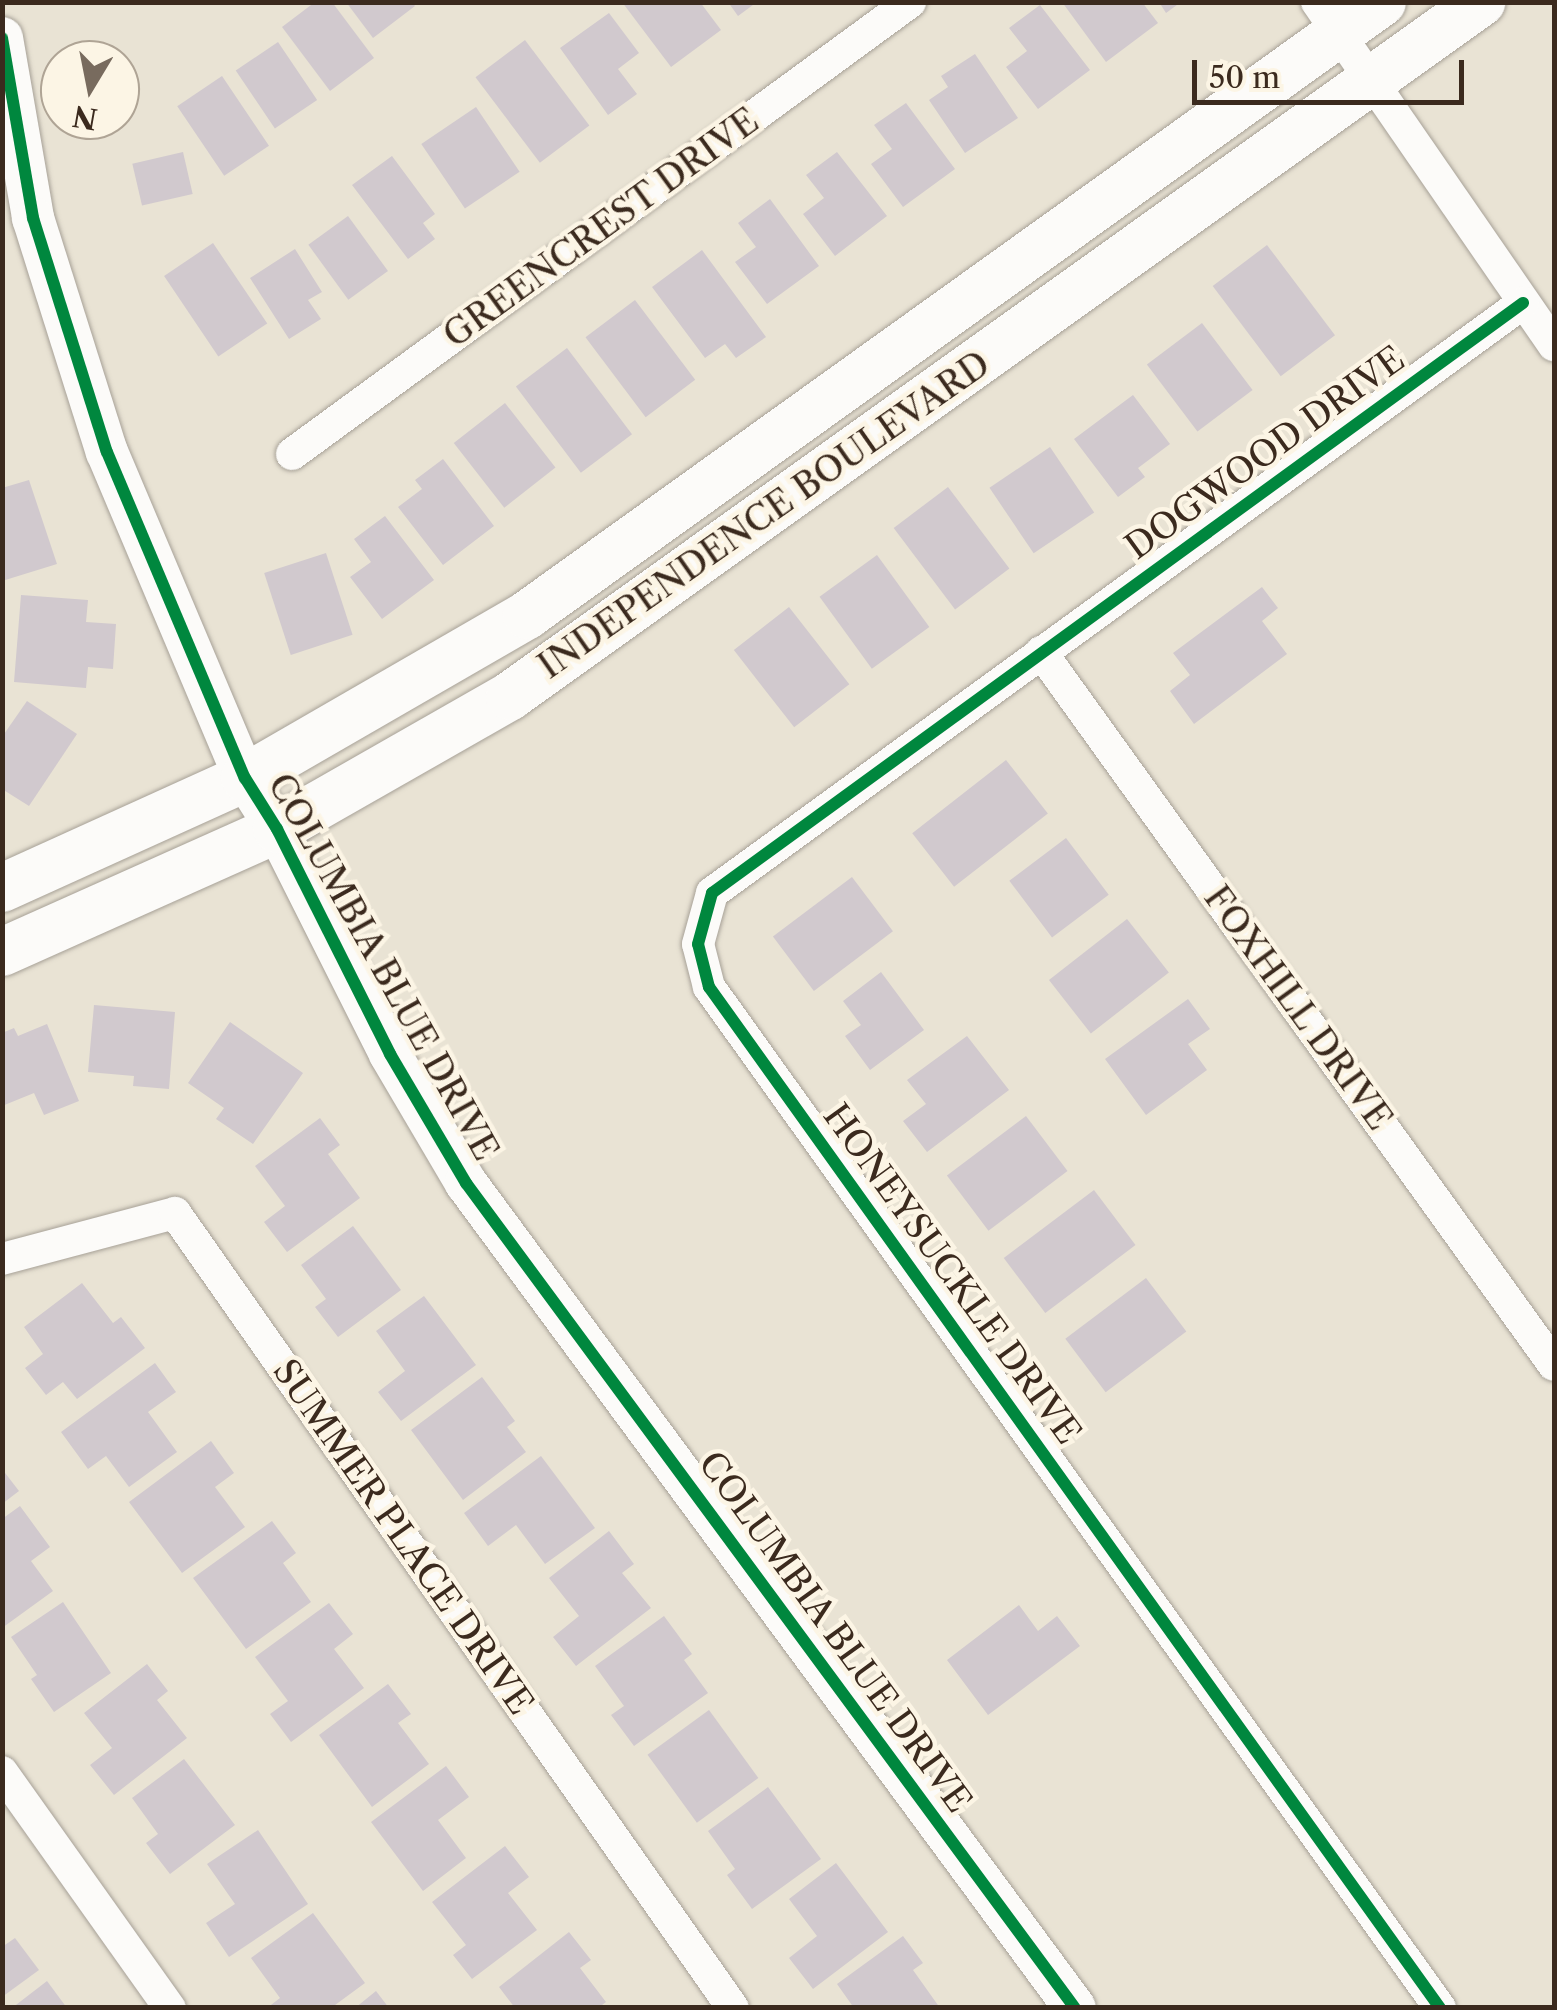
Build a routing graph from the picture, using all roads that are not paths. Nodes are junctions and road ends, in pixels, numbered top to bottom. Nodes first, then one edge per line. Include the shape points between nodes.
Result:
1 (910, 2) edge
2 (1382, 2) edge
3 (1481, 2) edge
4 (1328, 18) edge
5 (2, 38) edge
6 (1372, 80) junction
7 (1523, 303) junction
8 (1554, 346) edge
9 (810, 414) junction
10 (292, 454) dead end
11 (842, 462) junction
12 (1042, 652) junction
13 (244, 778) junction
14 (277, 829) junction
15 (2, 888) edge
16 (2, 952) edge
17 (2, 1259) edge
18 (1554, 1365) edge
19 (2, 1772) edge
20 (170, 2008) edge
21 (733, 2008) edge
22 (1074, 2008) edge
23 (1440, 2008) edge

1 - 10 street, GREENCREST DRIVE
2 - 4 main road, INDEPENDENCE BOULEVARD
3 - 6 main road, INDEPENDENCE BOULEVARD
4 - 6 street
4 - 9 main road, INDEPENDENCE BOULEVARD
5 - 13 street, COLUMBIA BLUE DRIVE via 34,218 107,452
6 - 7 street
6 - 11 main road, INDEPENDENCE BOULEVARD
7 - 8 street
7 - 12 street, DOGWOOD DRIVE
9 - 11 main road
9 - 13 main road, INDEPENDENCE BOULEVARD via 526,615
11 - 14 main road, INDEPENDENCE BOULEVARD via 510,696
12 - 18 street, FOXHILL DRIVE
12 - 23 street, HONEYSUCKLE DRIVE via 712,893 698,944 709,987
13 - 14 street, COLUMBIA BLUE DRIVE
13 - 15 main road, INDEPENDENCE BOULEVARD
14 - 16 main road, INDEPENDENCE BOULEVARD
14 - 22 street, COLUMBIA BLUE DRIVE via 390,1054 466,1183
17 - 21 street, SUMMER PLACE DRIVE via 175,1213
19 - 20 street

